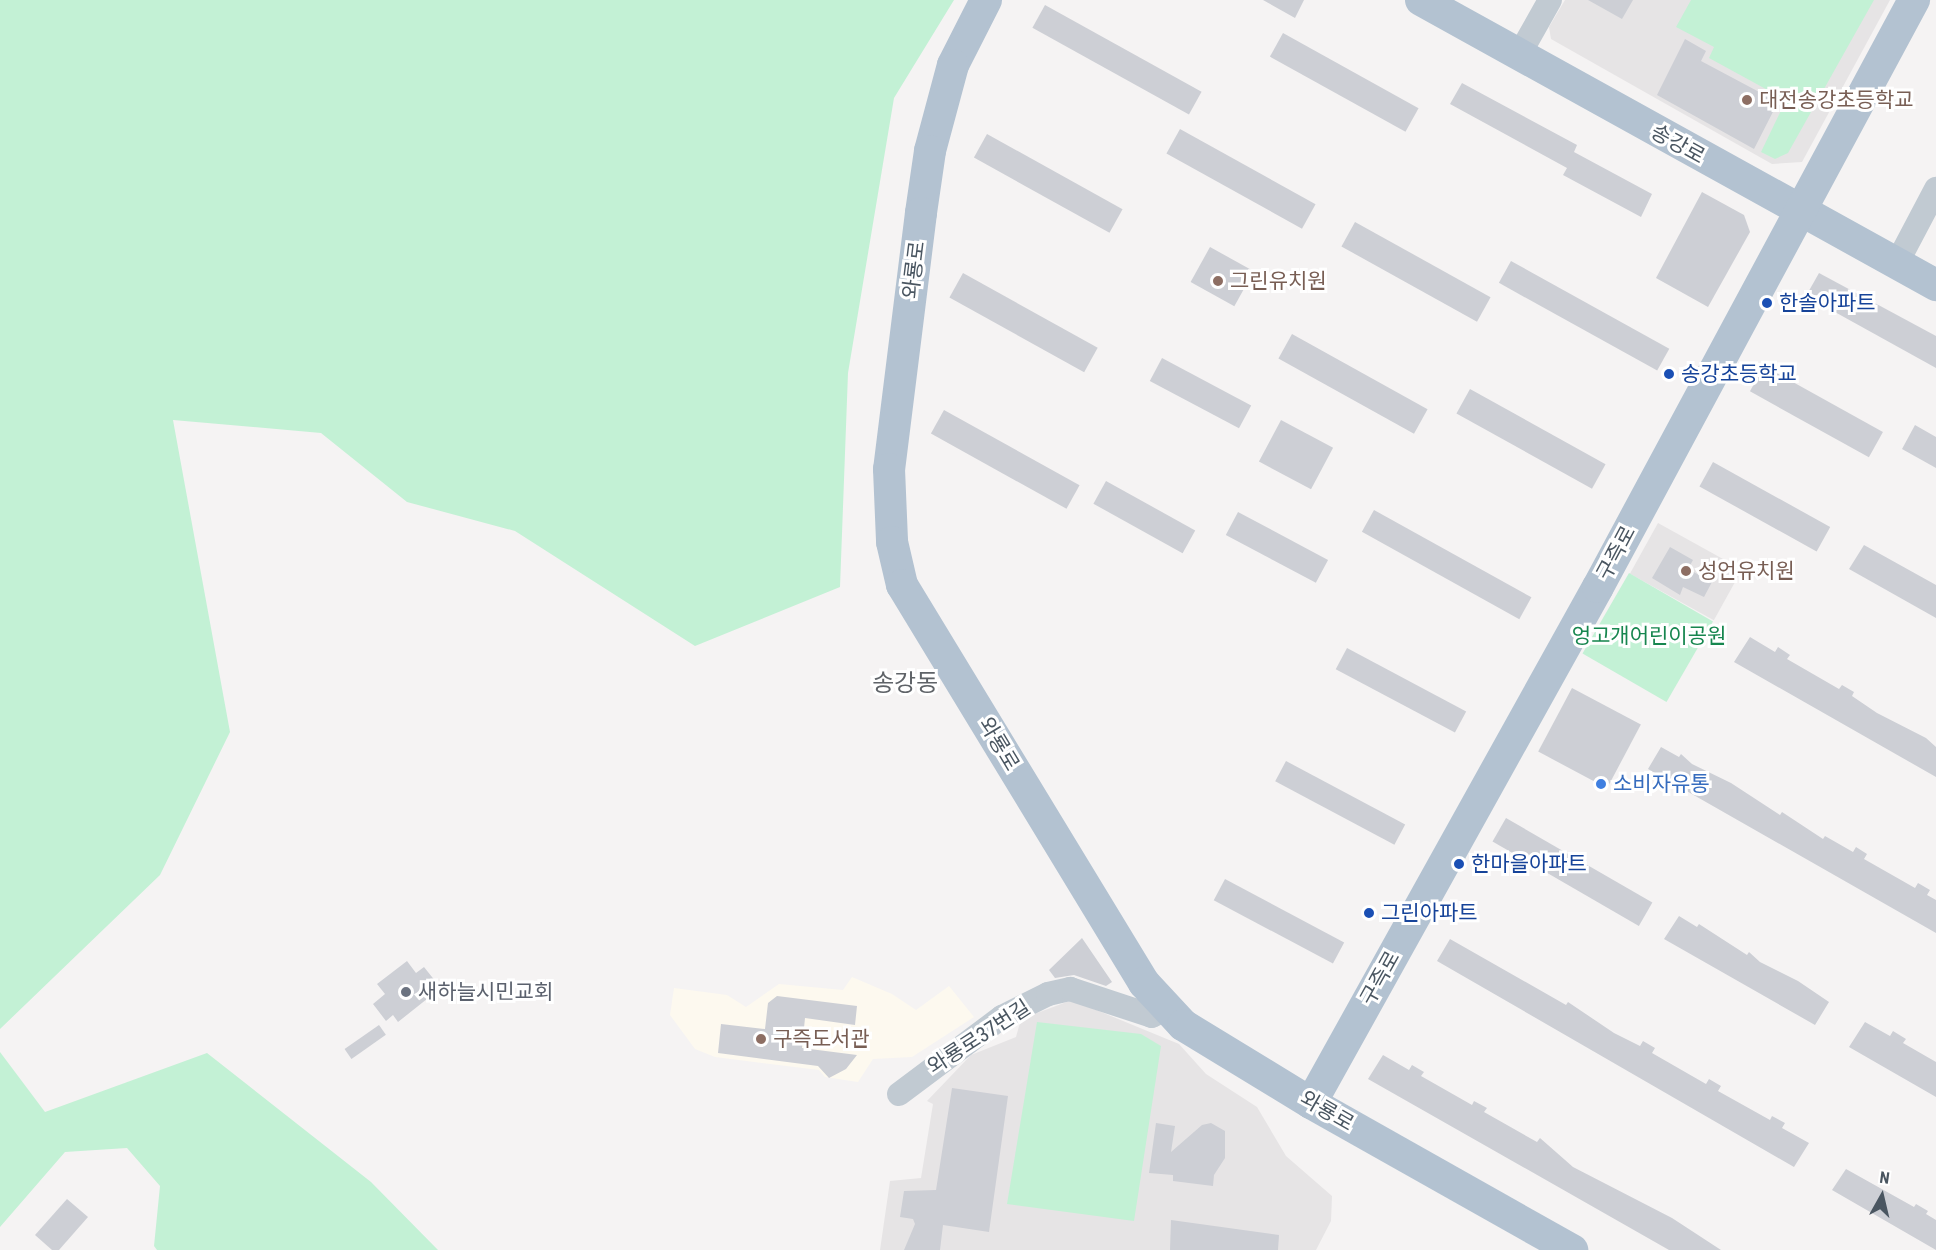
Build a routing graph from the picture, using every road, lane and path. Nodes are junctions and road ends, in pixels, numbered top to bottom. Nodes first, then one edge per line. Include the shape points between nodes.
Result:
1 (986, 0) edge
2 (1421, 0) edge
3 (1550, 0) edge
4 (1914, 0) edge
5 (1519, 55) junction
6 (1936, 189) edge
7 (1799, 212) junction
8 (1897, 263) junction
9 (1936, 285) edge
10 (1167, 1008) junction
11 (898, 1094) dead end
12 (1311, 1103) junction
13 (1572, 1250) edge

1 - 10 main road, 와룡로 via 953,65 930,151 889,469 892,542 902,585 1144,983
2 - 5 main road, 송강로
3 - 5 street
4 - 7 main road, 구즉로
5 - 7 main road, 송강로
6 - 8 street
7 - 8 main road, 송강로
7 - 12 main road, 구즉로 via 1592,597
8 - 9 main road, 송강로
10 - 11 street, 와룡로37번길 via 1152,1016 1070,989 1048,994 1002,1017
10 - 12 main road, 와룡로 via 1183,1025
12 - 13 main road, 와룡로

